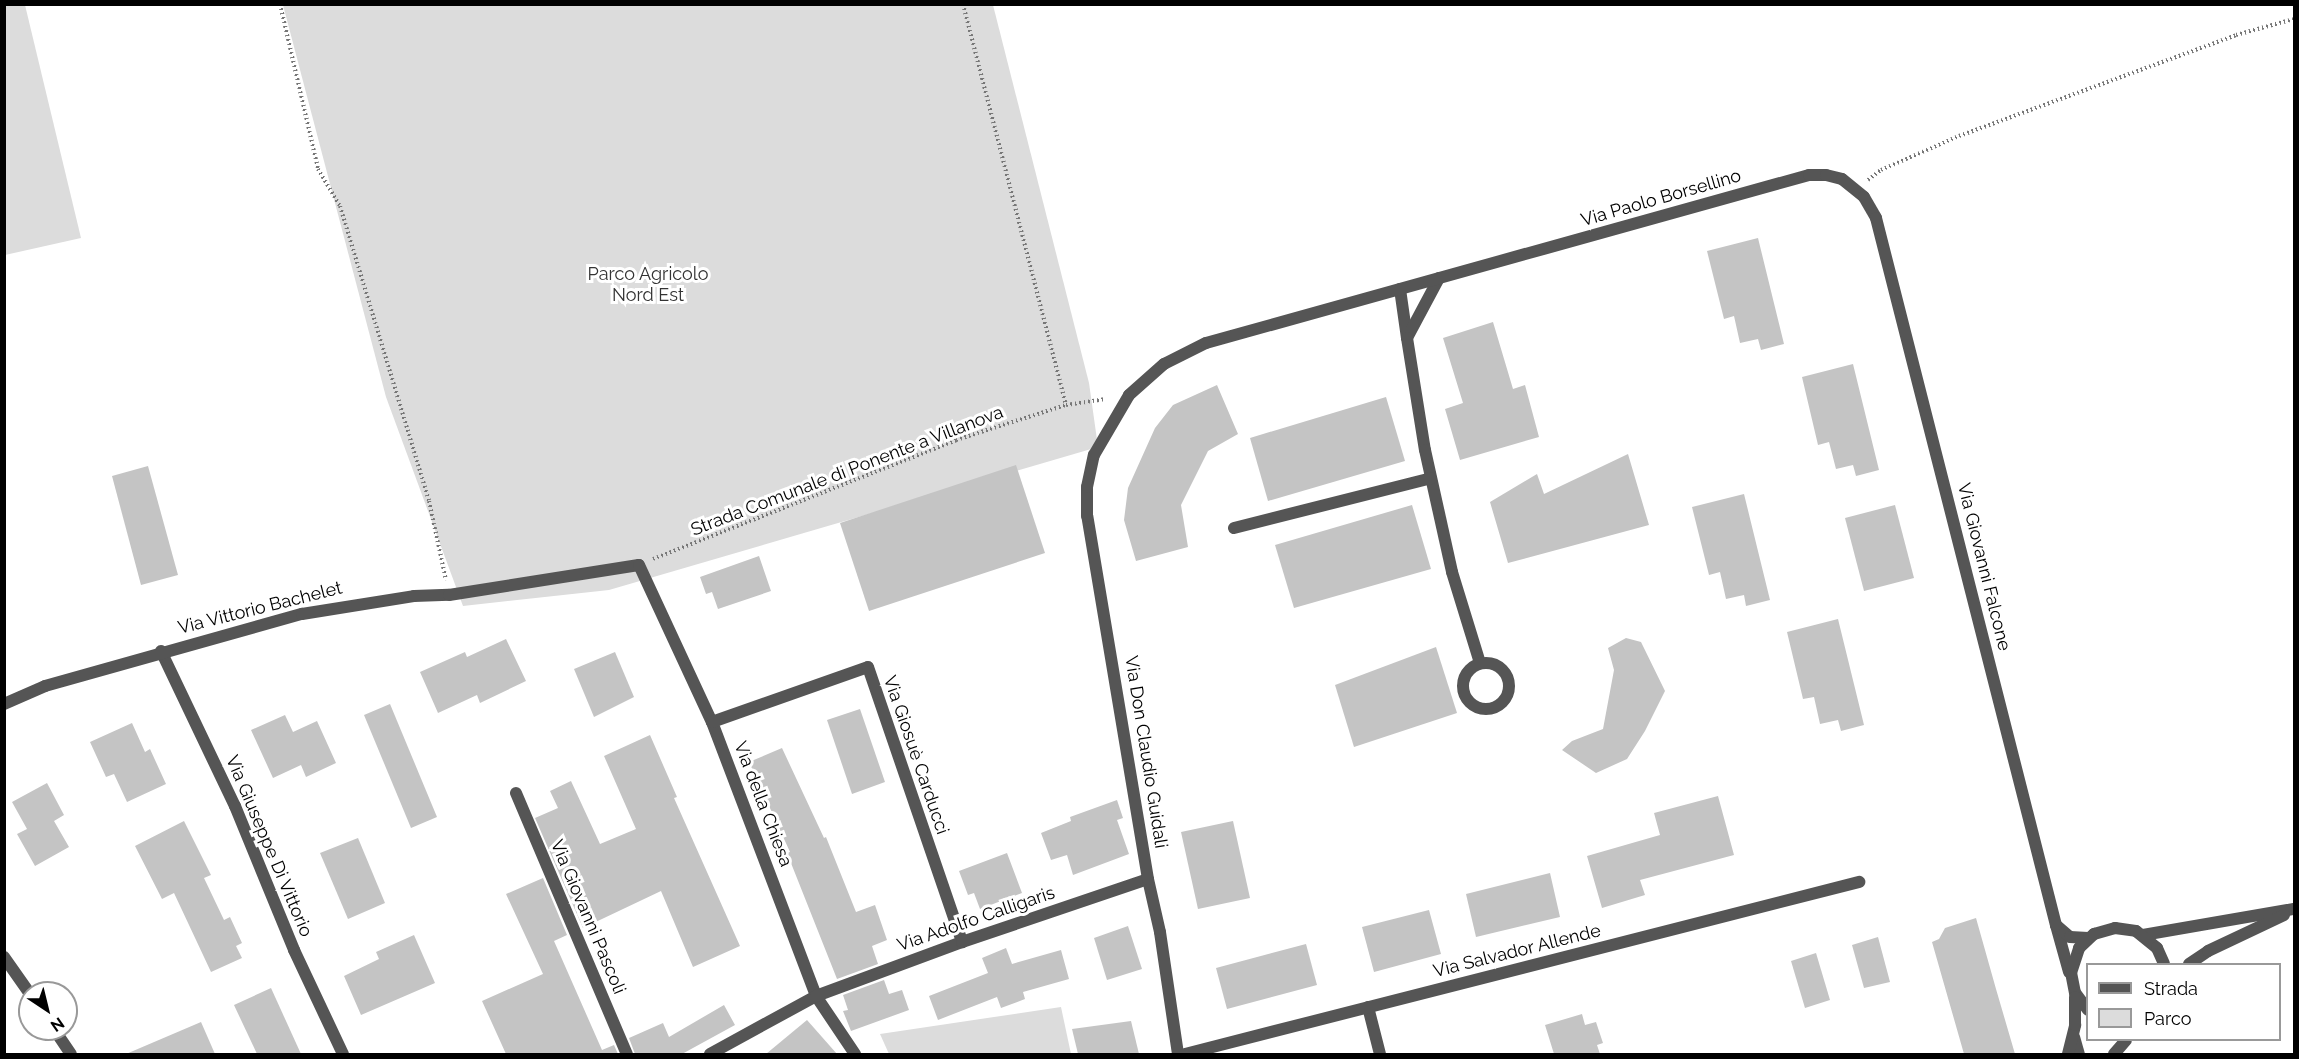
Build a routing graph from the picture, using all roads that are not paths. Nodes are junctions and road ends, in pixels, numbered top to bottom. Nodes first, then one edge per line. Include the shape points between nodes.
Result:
1 (1876, 218) joint
2 (1439, 279) junction
3 (1400, 289) junction
4 (1407, 338) junction
5 (1094, 455) joint
6 (1431, 478) junction
7 (1234, 528) dead end
8 (639, 565) joint
9 (161, 651) junction
10 (1480, 663) dead end
11 (4, 704) edge
12 (712, 722) junction
13 (516, 793) dead end
14 (1148, 879) junction
15 (1859, 882) dead end
16 (2295, 910) edge
17 (2056, 925) junction
18 (2143, 935) junction
19 (2088, 938) junction
20 (962, 942) junction
21 (4, 957) edge
22 (2164, 963) edge
23 (2190, 963) edge
24 (2071, 979) junction
25 (21, 981) edge
26 (2075, 993) junction
27 (816, 996) junction
28 (1368, 1007) junction
29 (2086, 1007) edge
30 (2074, 1037) junction
31 (62, 1041) edge
32 (2125, 1041) edge
33 (71, 1054) edge
34 (343, 1054) edge
35 (627, 1054) edge
36 (710, 1054) edge
37 (855, 1054) edge
38 (1178, 1054) edge
39 (1185, 1054) edge
40 (1380, 1054) edge
41 (2068, 1054) edge
42 (2079, 1054) edge
43 (2114, 1054) edge

1 - 2 street, Via Paolo Borsellino via 1855,189 1834,177 1809,175
1 - 17 street, Via Giovanni Falcone
2 - 3 street, Via Paolo Borsellino
2 - 4 street
3 - 4 street
3 - 5 street, Via Paolo Borsellino via 1206,343 1164,364 1129,395
4 - 6 street
5 - 14 street, Via Don Claudio Guidali via 1087,487 1087,516
6 - 7 street
6 - 10 street via 1452,572
8 - 9 street, Via Vittorio Bachelet via 302,614
8 - 12 street, Via della Chiesa
9 - 11 street, Via Vittorio Bachelet via 45,686
9 - 34 street, Via Giuseppe Di Vittorio
12 - 20 street, Via Giosuè Carducci via 868,667
12 - 27 street, Via della Chiesa
13 - 35 street, Via Giovanni Pascoli
14 - 20 street, Via Adolfo Calligaris
14 - 38 street, Via Don Claudio Guidali
15 - 28 street, Via Salvador Allende
16 - 18 street
16 - 23 street
17 - 19 street via 2070,937
17 - 24 street, Via Giovanni Falcone
18 - 19 street via 2115,927
18 - 22 street via 2157,948
19 - 24 street via 2073,960
20 - 27 street, Via Adolfo Calligaris
21 - 25 street
24 - 26 street, Via Giovanni Falcone
26 - 29 street
26 - 30 street
27 - 36 street, Via Adolfo Calligaris
27 - 37 street, Via della Chiesa
28 - 39 street, Via Salvador Allende
28 - 40 street
30 - 41 street
30 - 42 street
31 - 33 street
32 - 43 street

